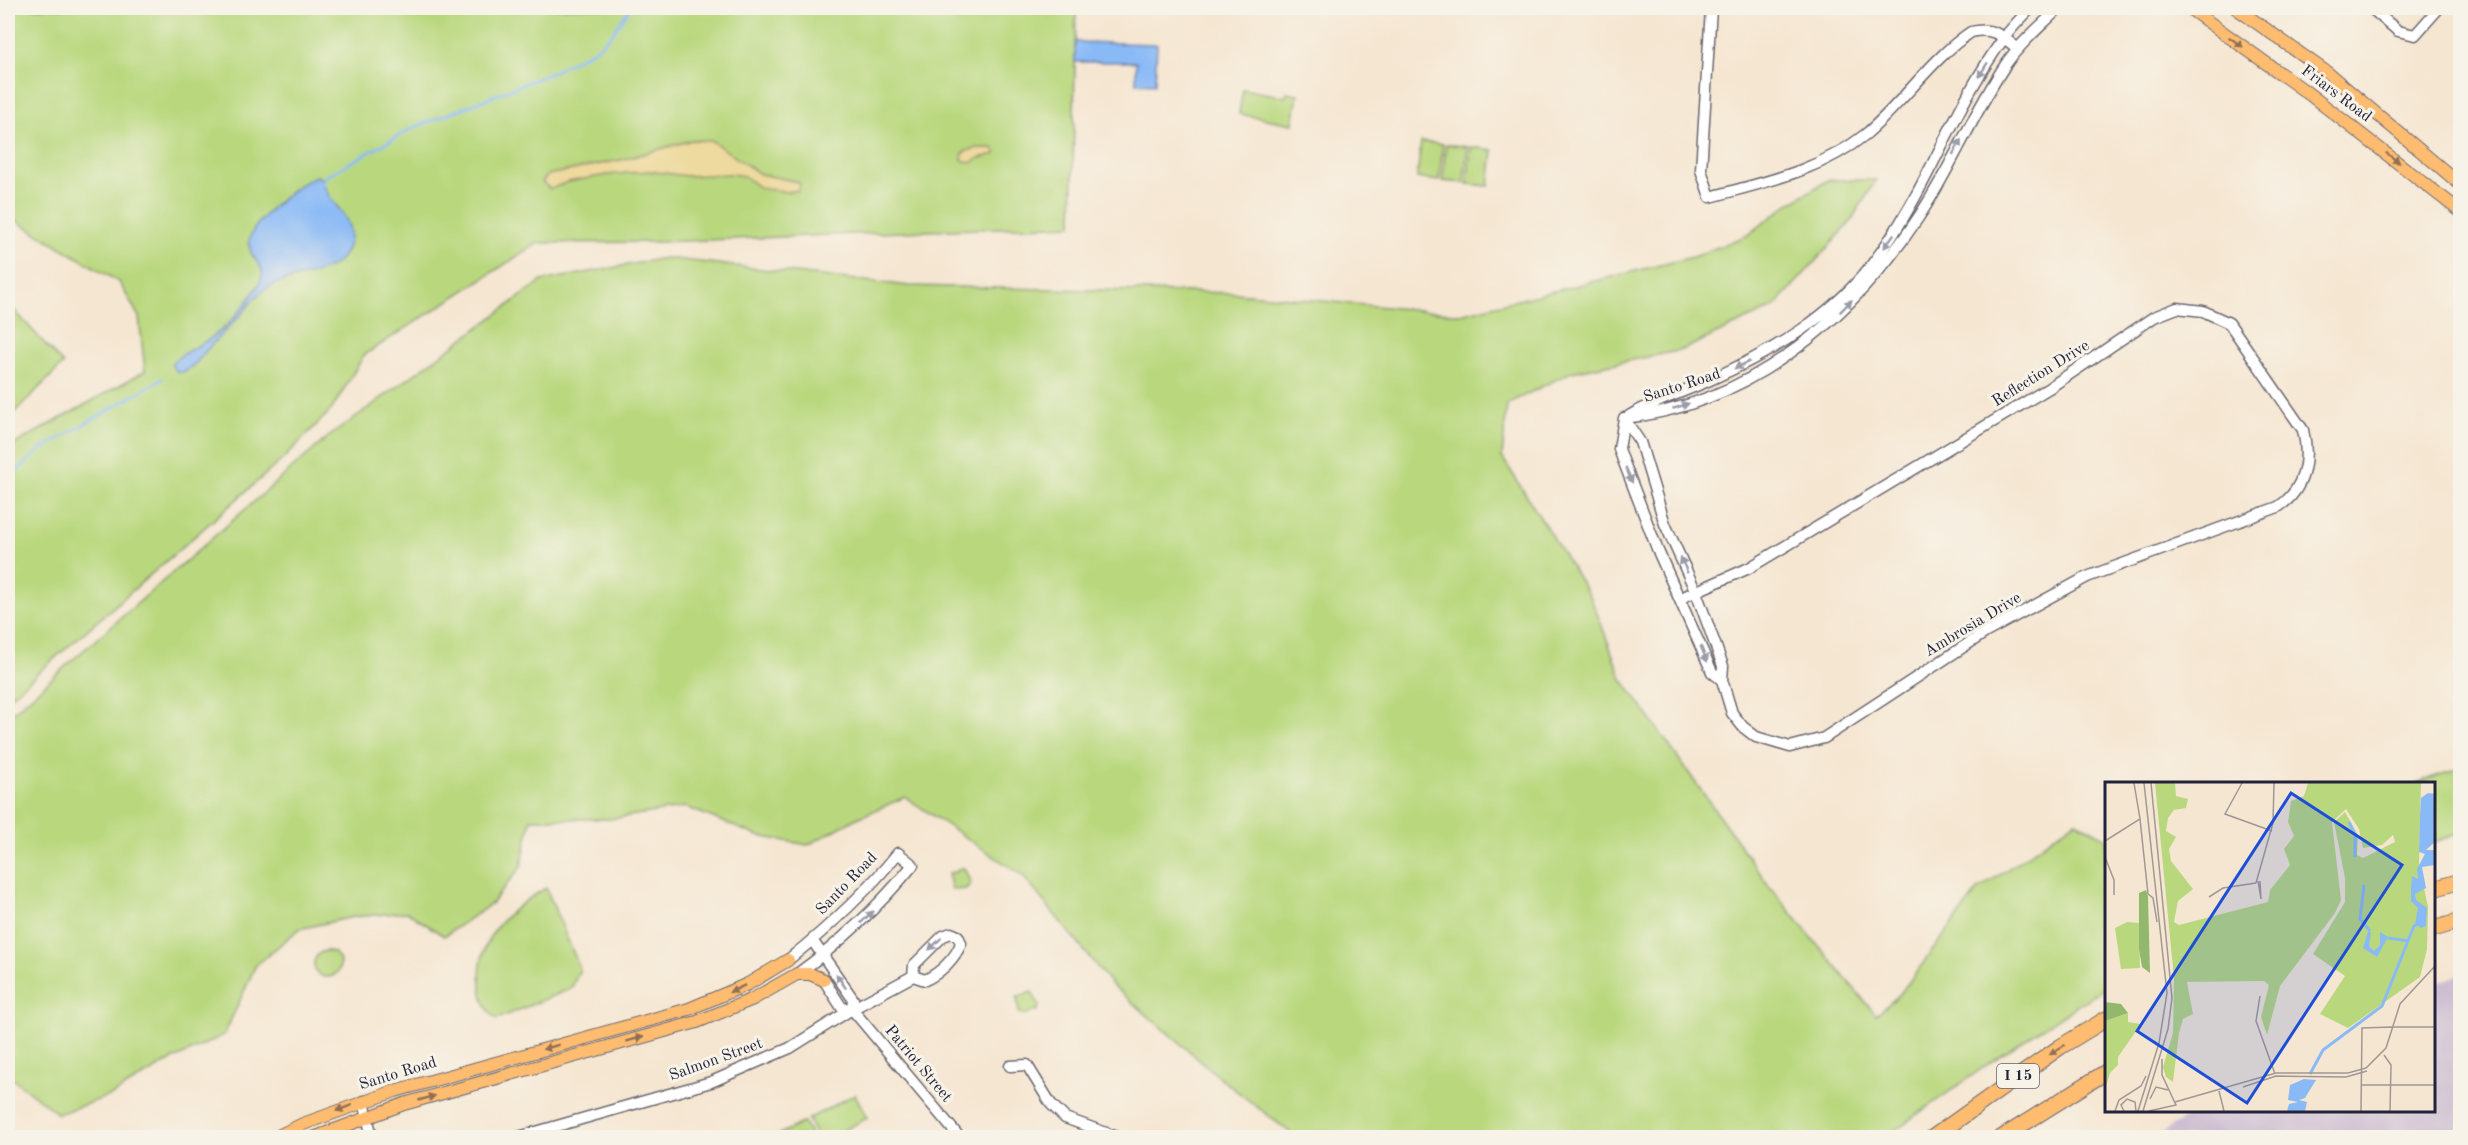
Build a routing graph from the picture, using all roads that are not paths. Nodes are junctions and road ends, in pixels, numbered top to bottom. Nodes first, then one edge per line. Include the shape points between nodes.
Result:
1 (1711, 8) edge
2 (2031, 8) edge
3 (2059, 8) edge
4 (2189, 8) edge
5 (2236, 8) edge
6 (2371, 8) edge
7 (2439, 8) edge
8 (2004, 37) junction
9 (2018, 49) junction
10 (2460, 184) edge
11 (2460, 211) edge
12 (1624, 418) junction
13 (2278, 507) joint
14 (1696, 592) junction
15 (1681, 598) junction
16 (1722, 680) junction
17 (2460, 881) edge
18 (2435, 888) edge
19 (2460, 921) edge
20 (2435, 928) edge
21 (812, 940) junction
22 (823, 956) junction
23 (788, 960) joint
24 (797, 974) junction
25 (913, 976) junction
26 (824, 980) joint
27 (852, 1009) junction
28 (2105, 1020) edge
29 (1010, 1066) dead end
30 (2105, 1073) edge
31 (364, 1101) junction
32 (367, 1117) junction
33 (274, 1137) edge
34 (313, 1137) edge
35 (372, 1137) edge
36 (515, 1137) edge
37 (960, 1137) edge
38 (1120, 1137) edge
39 (1932, 1137) edge
40 (2001, 1137) edge

1 - 8 street via 1701,170 1710,197 1799,173 1827,160 1866,134 1965,37 1986,29
2 - 8 street, Santo Road
3 - 9 street, Santo Road
4 -> 11 main road, Friars Road via 2309,94
5 - 10 main road, Friars Road via 2329,74
6 - 7 street via 2398,31 2415,35
8 - 9 street
8 -> 12 street, Santo Road via 1970,92 1910,209 1872,264 1829,308 1782,345
12 -> 9 street, Santo Road via 1654,415 1740,384 1787,357 1830,323 1876,276 1920,216 1980,106
14 -> 12 street, Ambrosia Drive via 1665,524 1640,442
12 -> 15 street, Ambrosia Drive via 1619,449 1658,551
13 - 14 street, Reflection Drive via 2303,477 2308,451 2303,430 2229,323 2203,310 2176,308 2154,317 2049,388 1749,568
13 - 16 street, Ambrosia Drive via 2087,577 1986,632 1811,743 1790,747 1756,737 1732,713
14 - 15 street, Reflection Drive
14 - 16 street, Ambrosia Drive via 1723,666
15 -> 16 street, Ambrosia Drive via 1712,672
17 - 18 highway
19 - 20 highway
21 - 22 street, Patriot Street
22 -> 21 street, Santo Road via 885,898 913,865 898,853 857,901
21 - 23 street, Santo Road
22 - 24 street, Santo Road
27 -> 22 street, Patriot Street via 853,999
23 -> 31 main road, Santo Road via 748,984 689,1008
24 - 26 main road
32 -> 24 main road, Santo Road via 697,1022 753,999
25 -> 25 street, Salmon Street via 925,980 934,976 958,950 958,936 943,936 914,965
25 - 27 street, Salmon Street
26 - 27 street, Patriot Street via 842,1008
27 - 36 street, Salmon Street via 790,1048 711,1082
27 - 37 street, Patriot Street
28 -> 39 highway, I 15
29 - 38 street via 1027,1065 1051,1104 1065,1118
30 - 40 highway, I 15
31 - 32 street
31 -> 33 main road, Santo Road
32 - 34 main road, Santo Road
32 - 35 street

